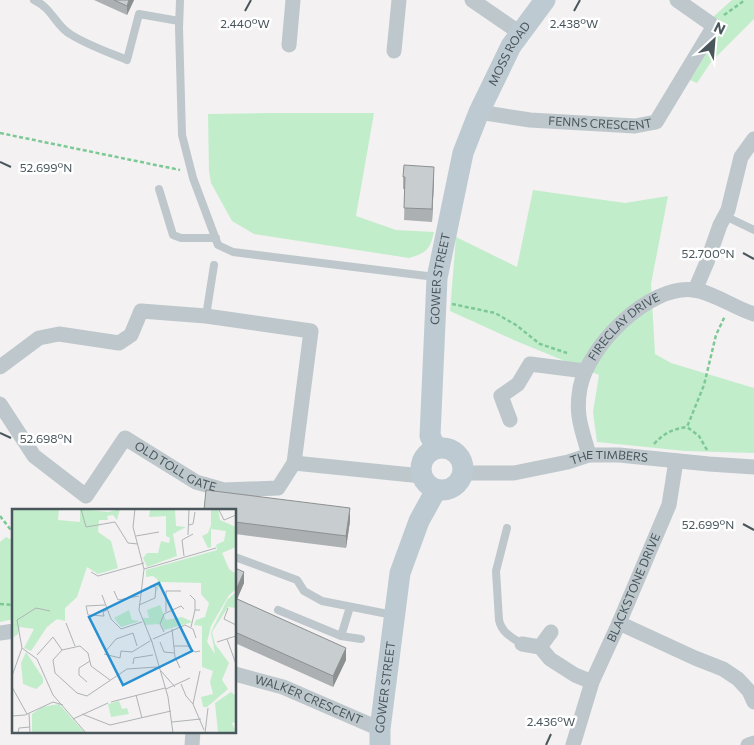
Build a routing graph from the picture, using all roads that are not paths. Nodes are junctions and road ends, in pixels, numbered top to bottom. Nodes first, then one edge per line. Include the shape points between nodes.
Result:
1 (34, 0) edge
2 (180, 0) edge
3 (293, 0) edge
4 (399, 0) edge
5 (472, 0) edge
6 (545, 0) edge
7 (678, 0) edge
8 (179, 21) junction
9 (520, 33) junction
10 (289, 45) dead end
11 (394, 51) dead end
12 (479, 112) junction
13 (754, 139) edge
14 (159, 189) dead end
15 (725, 216) junction
16 (754, 230) edge
17 (216, 238) junction
18 (214, 265) dead end
19 (437, 278) junction
20 (695, 290) junction
21 (754, 314) edge
22 (206, 316) junction
23 (587, 366) junction
24 (0, 367) edge
25 (0, 404) edge
26 (510, 420) dead end
27 (436, 448) junction
28 (589, 455) junction
29 (676, 462) junction
30 (294, 463) junction
31 (754, 466) edge
32 (463, 473) junction
33 (429, 483) junction
34 (507, 528) dead end
35 (236, 557) edge
36 (350, 607) junction
37 (278, 610) dead end
38 (395, 615) junction
39 (619, 623) junction
40 (552, 632) dead end
41 (342, 636) junction
42 (362, 639) dead end
43 (522, 644) joint
44 (540, 647) junction
45 (236, 674) edge
46 (592, 682) junction
47 (754, 702) edge
48 (193, 732) edge
49 (380, 737) edge
50 (754, 743) edge
51 (192, 745) edge
52 (573, 745) edge
53 (748, 745) edge

1 - 8 lane via 52,13 69,34 127,60 139,14
2 - 8 lane
3 - 10 street
4 - 11 street
5 - 9 street
6 - 9 street, MOSS ROAD
7 - 12 street, FENNS CRESCENT via 714,26 656,122 635,126 530,120
8 - 17 lane via 182,135
9 - 12 street, MOSS ROAD
12 - 19 street, GOWER STREET via 463,153
13 - 15 street via 741,157
14 - 17 lane via 173,235
15 - 16 lane
15 - 20 street
17 - 19 lane via 218,245 233,252
18 - 22 lane
19 - 27 street, GOWER STREET via 430,436
20 - 21 street, FIRECLAY DRIVE
20 - 23 street, FIRECLAY DRIVE via 665,293 650,301 613,331
22 - 24 street, OLD TOLL GATE via 141,311 131,335 119,343 59,334 38,338
22 - 30 street, OLD TOLL GATE via 311,331
23 - 26 street via 530,364 518,384 501,396
23 - 28 street, FIRECLAY DRIVE via 580,388 578,417
25 - 30 street, OLD TOLL GATE via 34,456 86,496 125,438 196,482 224,490 278,488
27 - 32 street via 453,450 463,464
27 - 33 street, GOWER STREET via 424,457 421,466
28 - 29 street, THE TIMBERS
28 - 32 street, THE TIMBERS via 514,473
29 - 31 street, THE TIMBERS
29 - 39 street, BLACKSTONE DRIVE via 669,505
30 - 33 street
32 - 33 street via 461,480 452,488 445,490
33 - 38 street, GOWER STREET via 400,573
34 - 43 lane via 496,570 499,620 508,636
35 - 36 lane via 296,580 304,591 322,601
36 - 38 lane
36 - 41 lane
37 - 41 lane
38 - 49 street, GOWER STREET
39 - 46 street, BLACKSTONE DRIVE
39 - 47 street via 723,669 738,679
40 - 44 street
41 - 42 lane
43 - 44 street
44 - 46 street via 550,659
45 - 49 street, WALKER CRESCENT via 283,687
46 - 52 street, BLACKSTONE DRIVE
48 - 51 street
50 - 53 street

